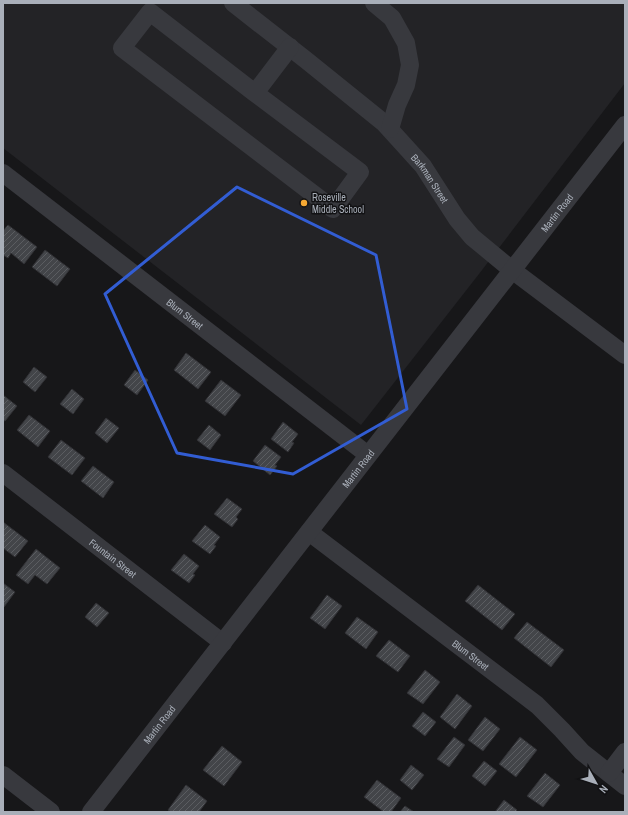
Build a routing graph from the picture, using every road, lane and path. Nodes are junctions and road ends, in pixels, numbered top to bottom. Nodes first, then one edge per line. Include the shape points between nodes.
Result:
1 (233, 3) edge
2 (374, 3) edge
3 (290, 47) junction
4 (255, 92) junction
5 (625, 124) edge
6 (390, 129) junction
7 (3, 172) edge
8 (512, 270) junction
9 (625, 355) edge
10 (368, 455) junction
11 (3, 473) edge
12 (309, 532) junction
13 (223, 643) junction
14 (625, 752) edge
15 (609, 773) junction
16 (3, 775) edge
17 (625, 786) edge
18 (51, 812) edge
19 (91, 812) edge

1 - 3 street, Barkman Street
2 - 6 street via 392,18 406,43 410,65 406,85
3 - 4 street
3 - 6 street, Barkman Street
4 - 4 street via 150,12 122,48 333,209 360,172
5 - 8 street, Martin Road
6 - 8 street, Barkman Street via 423,166 457,219 472,237
7 - 10 street, Blum Street
8 - 9 street, Barkman Street
8 - 10 street, Martin Road
10 - 12 street, Martin Road
11 - 13 street, Fountain Street
12 - 13 street, Martin Road
12 - 15 street, Blum Street via 537,705 582,752
13 - 19 street, Martin Road
14 - 15 street
15 - 17 street, Blum Street
16 - 18 street

